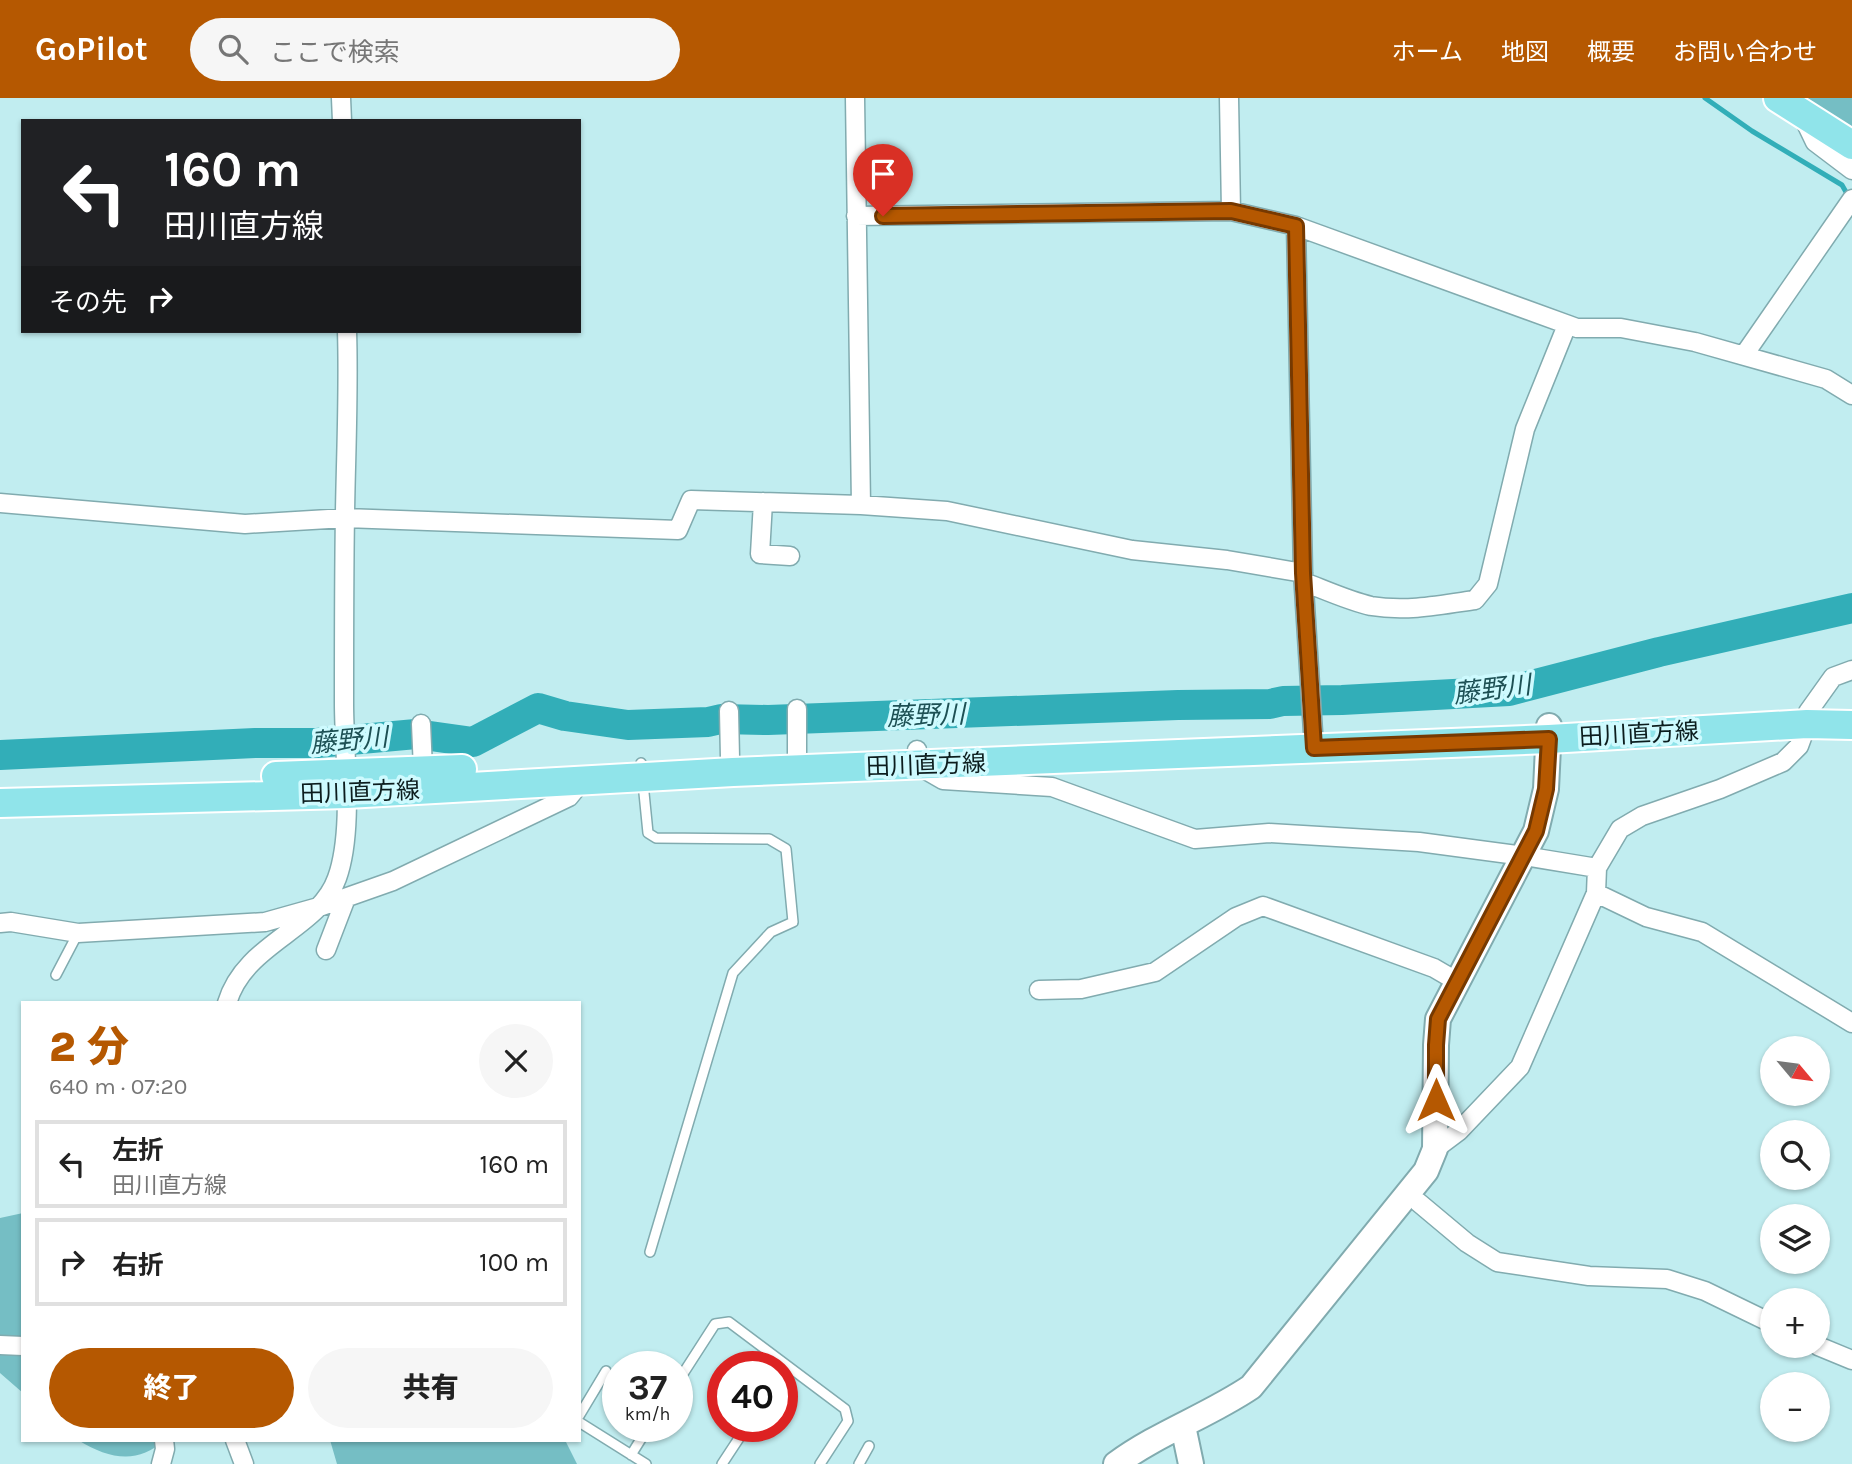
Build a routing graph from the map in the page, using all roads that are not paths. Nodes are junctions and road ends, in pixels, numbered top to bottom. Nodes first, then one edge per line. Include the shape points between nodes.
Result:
1 (341, 98) edge
2 (855, 98) edge
3 (1229, 98) edge
4 (1778, 98) edge
5 (1802, 114) junction
6 (342, 119) edge
7 (1852, 145) edge
8 (1852, 170) edge
9 (1852, 199) edge
10 (1231, 211) junction
11 (856, 216) junction
12 (1296, 226) junction
13 (1567, 325) junction
14 (348, 333) edge
15 (1744, 355) junction
16 (1852, 395) edge
17 (762, 502) junction
18 (0, 503) edge
19 (861, 505) junction
20 (345, 517) junction
21 (790, 556) dead end
22 (1303, 578) junction
23 (1852, 670) edge
24 (797, 709) dead end
25 (729, 711) dead end
26 (1852, 712) edge
27 (1807, 718) junction
28 (421, 724) dead end
29 (1852, 725) edge
30 (1549, 732) junction
31 (1314, 739) junction
32 (797, 755) junction
33 (731, 757) junction
34 (917, 758) junction
35 (423, 769) junction
36 (643, 771) junction
37 (346, 778) junction
38 (582, 781) junction
39 (0, 787) edge
40 (0, 803) edge
41 (1524, 856) junction
42 (1597, 868) junction
43 (1596, 893) junction
44 (346, 898) junction
45 (322, 906) junction
46 (0, 923) edge
47 (78, 933) junction
48 (326, 950) dead end
49 (56, 975) dead end
50 (1458, 982) junction
51 (1039, 990) dead end
52 (228, 1001) edge
53 (1852, 1023) edge
54 (1435, 1149) junction
55 (1418, 1202) dead end
56 (650, 1252) dead end
57 (1760, 1318) edge
58 (0, 1345) edge
59 (21, 1346) edge
60 (764, 1351) edge
61 (1830, 1351) edge
62 (693, 1358) edge
63 (1852, 1360) edge
64 (602, 1378) edge
65 (798, 1378) edge
66 (581, 1413) edge
67 (581, 1423) edge
68 (1183, 1426) junction
69 (164, 1442) edge
70 (236, 1442) edge
71 (639, 1442) edge
72 (736, 1442) edge
73 (869, 1446) dead end
74 (631, 1455) junction
75 (161, 1464) edge
76 (244, 1464) edge
77 (646, 1464) edge
78 (722, 1464) edge
79 (820, 1464) edge
80 (859, 1464) edge
81 (1116, 1464) edge
82 (1191, 1464) edge

1 - 6 street
2 - 11 street
3 - 10 street
4 - 5 main road
5 - 7 main road
5 - 8 street via 1815,142
9 - 15 street
10 - 11 street
10 - 12 street
11 - 19 street
12 - 13 street
12 - 22 street
13 - 15 street via 1621,328
13 - 22 street via 1525,429 1488,584 1475,600 1433,607 1368,605
14 - 20 street
15 - 16 street via 1826,379
17 - 19 street
17 - 20 street via 691,500 678,530
17 - 21 street via 760,554
18 - 20 street via 245,524
19 - 22 street via 947,511 1132,550 1227,560
20 - 37 street
22 - 31 street
23 - 27 street via 1833,677
24 - 32 street
25 - 33 street
26 - 27 main road, 田川直方線
27 - 29 main road, 田川直方線
27 - 30 main road, 田川直方線
27 - 42 street via 1798,746 1783,762 1642,816 1620,829
28 - 35 street
30 - 31 main road, 田川直方線
30 - 41 street via 1546,789 1536,831
31 - 34 main road, 田川直方線
32 - 33 main road, 田川直方線
32 - 34 main road, 田川直方線
33 - 36 main road, 田川直方線
34 - 36 main road, 田川直方線 via 733,772
34 - 41 street via 943,780 1052,787 1195,839 1269,833 1419,842
35 - 36 main road, 田川直方線
35 - 37 main road, 田川直方線
36 - 38 main road, 田川直方線
36 - 56 lane via 648,833 656,838 769,839 786,849 793,922 771,932 733,973
37 - 38 main road, 田川直方線
37 - 39 main road, 田川直方線
37 - 40 main road, 田川直方線
37 - 45 street via 344,841 337,878
38 - 44 street via 569,797 393,881
41 - 42 street
41 - 50 street
42 - 43 street
43 - 53 street via 1646,917 1702,932
43 - 54 street via 1520,1067 1459,1131
44 - 45 street
44 - 48 street
45 - 47 street via 265,922
45 - 52 street via 273,942 244,971
46 - 47 street
47 - 49 lane
50 - 51 street via 1434,968 1263,906 1236,916 1155,972 1081,989
50 - 54 street via 1438,1019
54 - 68 street via 1407,1197 1251,1387
55 - 57 street via 1497,1262 1589,1276 1667,1279 1705,1291
58 - 59 street
60 - 62 lane via 729,1322 715,1324
61 - 63 street
64 - 66 lane
65 - 79 lane via 845,1409 848,1421
67 - 74 lane
68 - 81 street
68 - 82 street
69 - 75 street
70 - 76 street
71 - 74 lane
72 - 78 lane
73 - 80 lane
74 - 77 lane

